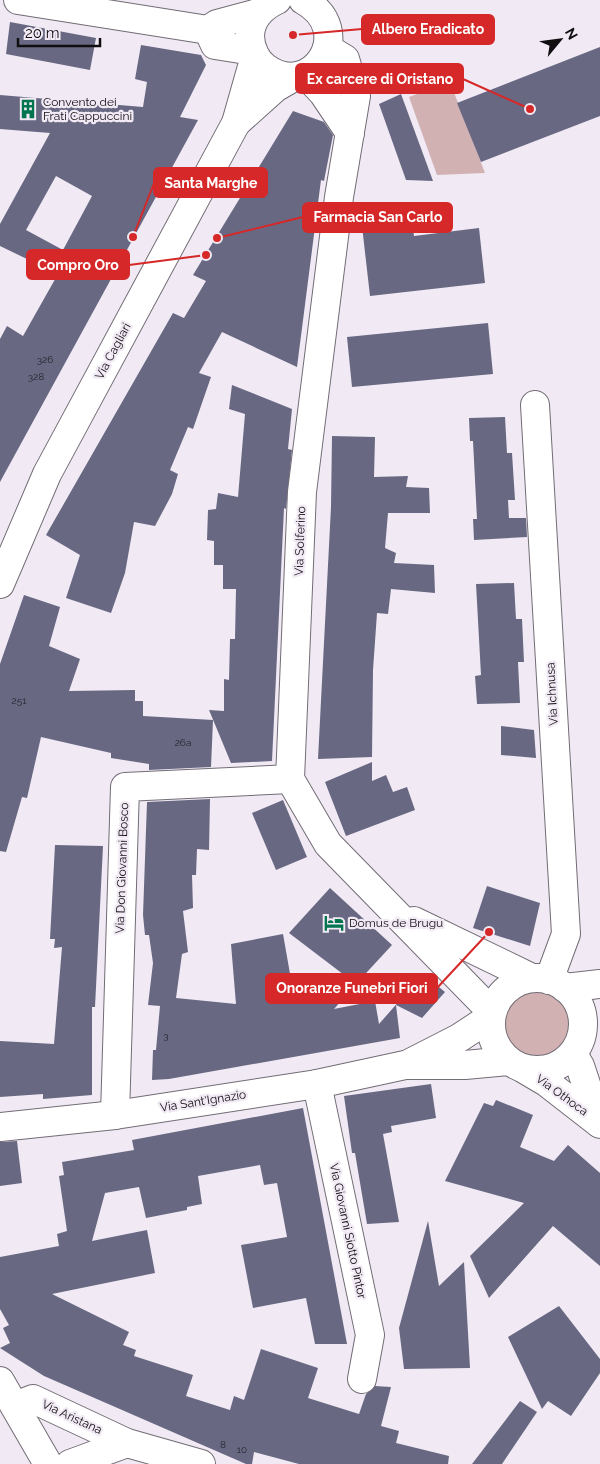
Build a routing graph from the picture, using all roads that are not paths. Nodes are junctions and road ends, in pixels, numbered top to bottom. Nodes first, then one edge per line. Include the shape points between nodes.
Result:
1 (18, 0) edge
2 (309, 2) edge
3 (268, 4) edge
4 (208, 30) junction
5 (328, 48) junction
6 (254, 53) junction
7 (299, 75) junction
8 (236, 123) junction
9 (350, 133) junction
10 (534, 404) dead end
11 (0, 584) edge
12 (290, 779) junction
13 (398, 913) junction
14 (548, 982) junction
15 (600, 984) edge
16 (492, 1015) junction
17 (585, 1040) edge
18 (405, 1065) junction
19 (516, 1065) junction
20 (317, 1084) junction
21 (115, 1115) junction
22 (600, 1123) edge
23 (0, 1127) edge
24 (362, 1379) dead end
25 (0, 1381) edge
26 (15, 1406) junction
27 (128, 1443) junction
28 (48, 1464) edge
29 (70, 1464) edge
30 (201, 1464) edge

1 - 4 main road
2 - 5 main road via 324,18 328,28
3 - 4 main road
3 - 6 main road, Via Cagliari via 250,34
4 - 6 main road via 215,45
5 - 7 main road, Via Cagliari via 321,61
5 - 9 main road, Via Solferino via 345,60 356,96
6 - 7 main road via 272,72 282,76
6 - 8 main road, Via Cagliari
7 - 8 main road, Via Cagliari via 275,88
7 - 9 main road via 323,93
8 - 11 main road, Via Cagliari via 46,474
9 - 12 main road, Via Solferino via 302,492
10 - 14 main road, Via Ichnusa via 566,934
12 - 13 main road via 328,844
12 - 21 main road, Via Don Giovanni Bosco via 125,787
13 - 14 main road
13 - 16 main road
14 - 15 main road
14 - 16 main road via 511,986 496,1002
14 - 17 main road via 573,995 582,1015
16 - 18 main road, Via Sant'Ignazio via 459,1038
16 - 19 main road via 493,1039 502,1055
17 - 19 main road via 563,1063 551,1068 538,1071
17 - 22 main road, Via Othoca via 580,1066
18 - 19 main road, Via Sant'Ignazio
18 - 20 main road, Via Sant'Ignazio
19 - 22 main road, Via Othoca via 546,1082
20 - 21 main road, Via Sant'Ignazio
20 - 24 main road, Via Giovanni Siotto Pintor via 370,1335
21 - 23 main road, Via Sant'Ignazio
25 - 26 main road
26 - 27 main road, Via Aristana via 33,1399
26 - 28 main road
27 - 29 main road, Via Aristana
27 - 30 main road, Via Aristana

